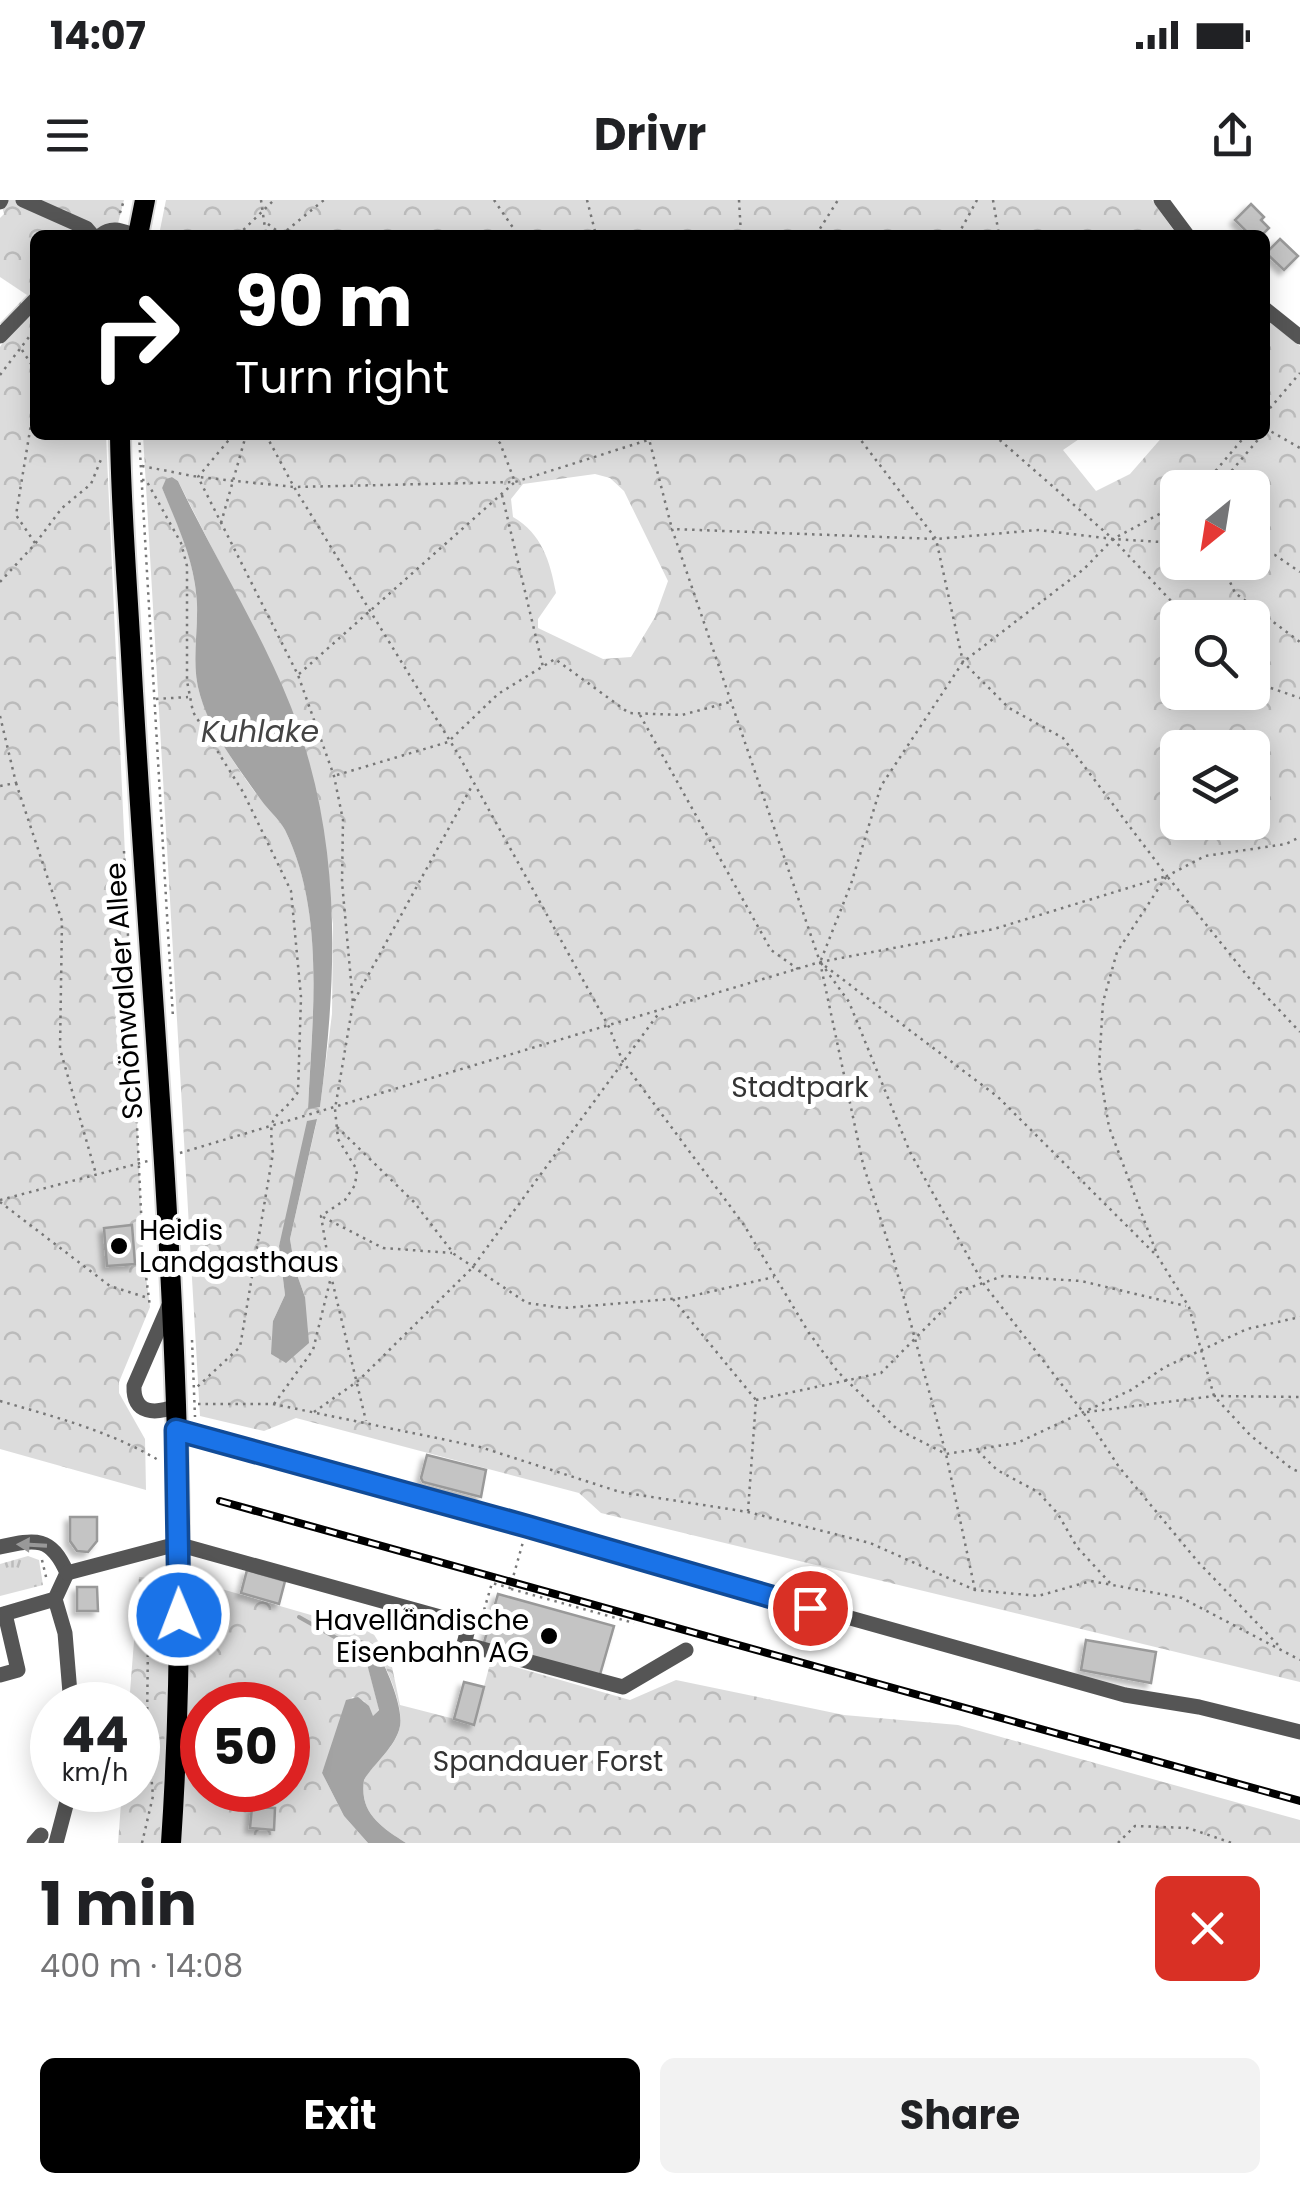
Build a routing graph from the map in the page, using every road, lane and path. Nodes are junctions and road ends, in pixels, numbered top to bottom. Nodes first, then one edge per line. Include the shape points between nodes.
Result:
1 (23, 200) edge
2 (145, 200) edge
3 (261, 200) edge
4 (274, 200) edge
5 (324, 200) edge
6 (494, 200) edge
7 (587, 200) edge
8 (739, 200) edge
9 (838, 200) edge
10 (977, 200) edge
11 (993, 200) edge
12 (1161, 200) edge
13 (264, 214) junction
14 (266, 223) junction
15 (88, 230) edge
16 (137, 230) edge
17 (244, 230) edge
18 (266, 230) edge
19 (275, 230) edge
20 (288, 230) edge
21 (515, 230) edge
22 (595, 230) edge
23 (741, 230) edge
24 (819, 230) edge
25 (961, 230) edge
26 (998, 230) edge
27 (1183, 230) edge
28 (30, 305) edge
29 (1270, 313) edge
30 (0, 336) edge
31 (30, 336) edge
32 (1300, 337) edge
33 (20, 348) junction
34 (30, 363) edge
35 (1300, 373) edge
36 (0, 375) edge
37 (1270, 408) edge
38 (30, 430) edge
39 (1270, 434) edge
40 (119, 440) edge
41 (229, 440) edge
42 (245, 440) edge
43 (269, 440) edge
44 (497, 440) edge
45 (639, 440) edge
46 (649, 440) edge
47 (861, 440) edge
48 (1002, 440) edge
49 (1242, 440) edge
50 (1257, 440) edge
51 (1005, 442) joint
52 (1300, 448) edge
53 (114, 466) junction
54 (1216, 470) edge
55 (1233, 470) edge
56 (198, 477) junction
57 (142, 480) dead end
58 (233, 480) junction
59 (515, 482) junction
60 (294, 487) junction
61 (502, 494) junction
62 (1160, 514) edge
63 (220, 524) junction
64 (672, 529) junction
65 (936, 538) junction
66 (1114, 539) junction
67 (1160, 542) edge
68 (36, 544) junction
69 (1270, 555) edge
70 (1300, 572) edge
71 (1229, 580) edge
72 (0, 582) edge
73 (1170, 600) edge
74 (370, 614) junction
75 (1300, 642) edge
76 (963, 662) junction
77 (543, 666) junction
78 (298, 675) junction
79 (1270, 688) edge
80 (189, 698) junction
81 (1300, 698) edge
82 (154, 699) dead end
83 (732, 701) junction
84 (640, 713) junction
85 (0, 716) edge
86 (448, 742) junction
87 (334, 776) junction
88 (474, 782) junction
89 (16, 783) junction
90 (0, 786) edge
91 (1300, 836) edge
92 (124, 845) dead end
93 (1167, 876) junction
94 (820, 962) junction
95 (798, 969) junction
96 (353, 1002) junction
97 (660, 1011) junction
98 (609, 1027) junction
99 (1300, 1032) edge
100 (623, 1062) junction
101 (336, 1109) junction
102 (336, 1126) junction
103 (270, 1128) junction
104 (162, 1158) junction
105 (139, 1164) junction
106 (96, 1174) junction
107 (0, 1201) edge
108 (321, 1216) junction
109 (454, 1254) junction
110 (1158, 1256) junction
111 (472, 1268) junction
112 (331, 1276) junction
113 (774, 1277) junction
114 (983, 1284) junction
115 (149, 1299) junction
116 (172, 1299) junction
117 (673, 1299) junction
118 (1189, 1306) junction
119 (150, 1308) dead end
120 (1300, 1317) edge
121 (914, 1339) junction
122 (1201, 1350) junction
123 (358, 1381) junction
124 (848, 1382) junction
125 (194, 1388) dead end
126 (1214, 1396) junction
127 (1300, 1397) edge
128 (756, 1400) junction
129 (0, 1401) edge
130 (274, 1404) junction
131 (176, 1406) junction
132 (314, 1412) junction
133 (1083, 1412) junction
134 (366, 1422) junction
135 (176, 1430) junction
136 (976, 1449) junction
137 (946, 1454) junction
138 (161, 1462) dead end
139 (1300, 1472) edge
140 (748, 1512) junction
141 (526, 1526) junction
142 (177, 1544) junction
143 (0, 1548) edge
144 (42, 1561) dead end
145 (164, 1572) dead end
146 (67, 1573) junction
147 (1112, 1585) junction
148 (510, 1588) junction
149 (975, 1590) junction
150 (50, 1594) junction
151 (2, 1614) edge
152 (634, 1623) dead end
153 (474, 1646) junction
154 (686, 1650) dead end
155 (1285, 1652) junction
156 (1300, 1660) edge
157 (0, 1675) edge
158 (69, 1682) edge
159 (1300, 1732) edge
160 (59, 1812) edge
161 (44, 1840) edge
162 (142, 1843) edge
163 (171, 1843) edge
164 (1118, 1843) edge
165 (1232, 1843) edge

1 - 15 street
2 - 16 main road
3 - 13 path
4 - 13 path
5 - 20 path
6 - 21 path
7 - 22 path
8 - 23 path
9 - 24 path
10 - 25 path
11 - 26 path
12 - 27 street
13 - 14 path
13 - 17 path
14 - 18 path
14 - 19 path
28 - 30 street
29 - 32 street
31 - 33 path
33 - 34 path
33 - 36 path
35 - 37 path
38 - 68 path via 16,515
39 - 52 path
40 - 53 main road, Schönwalder Allee
41 - 56 path
42 - 58 path
43 - 60 path
44 - 59 path
45 - 59 path
46 - 64 path
47 - 65 path
48 - 51 path
49 - 54 path
50 - 55 path
51 - 66 path
53 - 56 path
53 - 68 path via 106,446 91,484 62,508
53 - 104 main road, Schönwalder Allee
56 - 58 path
56 - 63 path
57 - 80 path via 170,522 187,566
58 - 60 path
58 - 63 path
59 - 60 path
59 - 61 path
60 - 74 path
61 - 74 path
61 - 77 path
62 - 66 path
63 - 78 path
64 - 65 path
64 - 83 path
65 - 66 path via 1038,530
65 - 76 path
66 - 67 path
66 - 73 path
66 - 76 path
68 - 72 path
69 - 70 path
71 - 75 path via 1235,594
74 - 78 path
74 - 86 path
76 - 93 path via 1010,708 1062,738
76 - 94 path via 881,786
77 - 84 path via 556,659 629,713
77 - 86 path via 498,694
78 - 87 path
79 - 81 path
80 - 82 path
80 - 103 path via 291,891 301,996 298,1092
83 - 84 path via 682,715
83 - 94 path
84 - 95 path via 771,950
85 - 89 path
86 - 87 path
86 - 88 path
87 - 96 path via 343,820
88 - 96 path
88 - 98 path
89 - 90 path
89 - 106 path via 62,921 60,1049
91 - 93 path via 1205,856
92 - 105 path
93 - 94 path via 994,929
93 - 99 path
93 - 110 path via 1117,952 1103,1002 1099,1068 1109,1127
94 - 95 path
94 - 110 path via 998,1097
94 - 114 path via 849,1002 910,1152
94 - 121 path via 863,1164
95 - 97 path
96 - 101 path
97 - 98 path
97 - 100 path
98 - 100 path
98 - 101 path
100 - 111 path
100 - 113 path via 744,1225
101 - 102 path
101 - 103 path
102 - 108 path via 357,1170 355,1185
102 - 109 path via 414,1202
103 - 104 path
103 - 125 path via 273,1153 240,1347
104 - 105 path
104 - 116 main road, Schönwalder Allee
105 - 106 path
105 - 115 path
106 - 107 path
107 - 115 path via 110,1286
108 - 109 path via 383,1248
108 - 112 path
109 - 111 path
110 - 118 path
111 - 117 path via 526,1303 564,1308
111 - 123 path
112 - 123 path
112 - 130 path via 314,1350
113 - 117 path
113 - 124 path
114 - 118 path via 1003,1276 1081,1281
114 - 121 path via 962,1290
114 - 133 path
115 - 119 path
116 - 131 main road, Schönwalder Allee
116 - 131 street via 134,1396 150,1412
117 - 128 path
118 - 122 path
120 - 122 path via 1247,1329
121 - 124 path via 881,1373
121 - 137 path
122 - 126 path
122 - 133 path
123 - 132 path
123 - 134 path
124 - 128 path
124 - 137 path via 897,1430
126 - 127 path
126 - 133 path
126 - 139 path via 1250,1435
128 - 140 path
129 - 138 path via 88,1427
130 - 131 path
130 - 132 path
131 - 135 main road, Schönwalder Allee
132 - 134 path
133 - 136 path via 1016,1444
133 - 155 path via 1199,1563
134 - 140 path via 480,1447 620,1492
135 - 141 street
135 - 142 main road, Schönwalder Allee
136 - 137 path
136 - 147 path via 997,1470 1038,1492
137 - 149 path
140 - 149 path via 870,1543
141 - 148 path
141 - 159 street via 1109,1691
142 - 146 street
142 - 153 street via 469,1625 464,1644
142 - 163 main road, Schönwalder Allee
146 -> 143 street via 48,1545
144 - 150 path
145 - 162 path via 153,1593 148,1638 153,1796
146 - 150 street
147 - 149 path via 1091,1581 1038,1596
147 - 155 path via 1182,1598
148 - 152 path
148 - 153 path via 492,1584
150 - 151 street
150 - 158 street via 66,1633
151 - 157 street via 18,1670
153 - 154 street via 622,1687
155 - 156 path
160 - 161 street
164 - 165 path via 1136,1826 1188,1828

